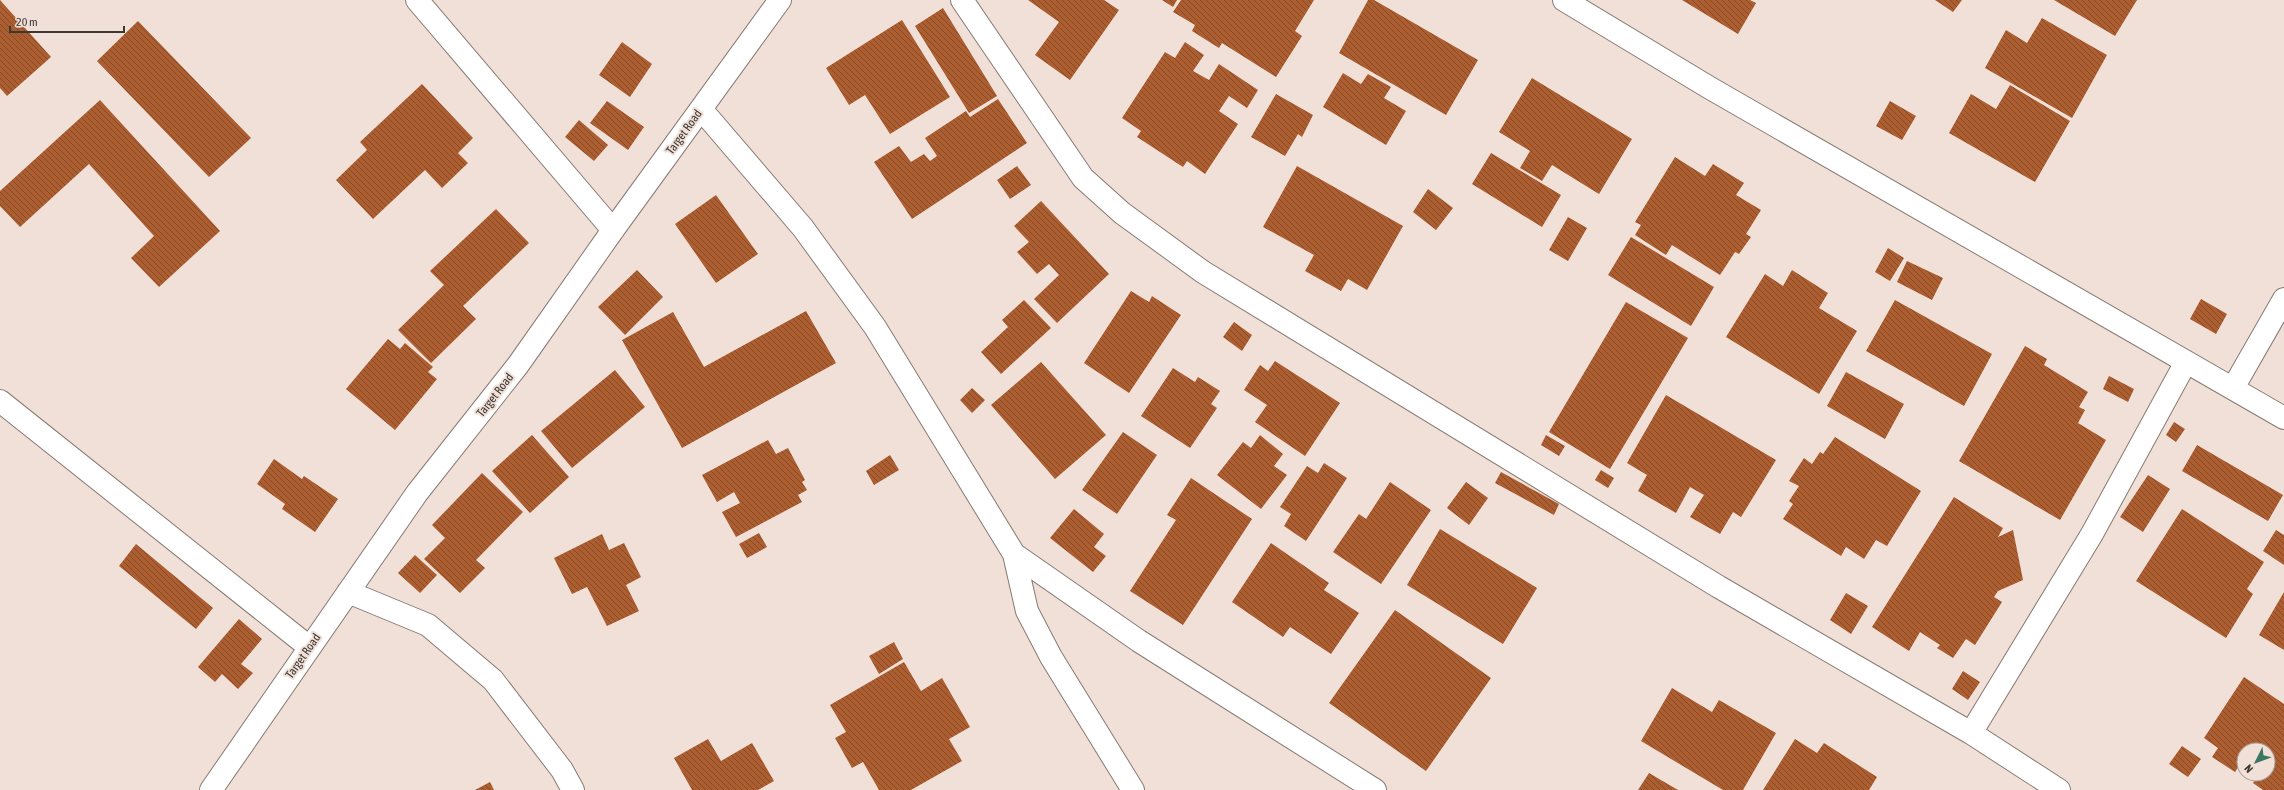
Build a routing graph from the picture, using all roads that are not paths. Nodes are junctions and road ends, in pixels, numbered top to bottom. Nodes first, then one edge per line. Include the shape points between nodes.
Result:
1 (417, 0) edge
2 (780, 0) edge
3 (962, 0) edge
4 (1564, 0) edge
5 (701, 108) junction
6 (613, 230) junction
7 (2284, 299) edge
8 (2186, 362) junction
9 (2233, 388) junction
10 (0, 401) edge
11 (2284, 418) edge
12 (1014, 554) junction
13 (348, 592) junction
14 (309, 647) junction
15 (1971, 733) junction
16 (211, 790) edge
17 (572, 790) edge
18 (1133, 790) edge
19 (1375, 790) edge
20 (2060, 790) edge

1 - 6 street
2 - 5 street, Target Road
3 - 15 street via 1083,178 1122,213 1197,267 1419,405 1719,587
4 - 8 street via 1710,88
5 - 6 street, Target Road
5 - 12 street via 804,228 875,326
6 - 13 street, Target Road via 518,366 417,493
7 - 9 street
8 - 9 street
8 - 15 street via 2092,534
9 - 11 street
10 - 14 street
12 - 18 street via 1027,611 1051,657
12 - 19 street via 1139,640
13 - 14 street, Target Road
13 - 17 street via 428,625 493,680 562,770
14 - 16 street, Target Road
15 - 20 street

